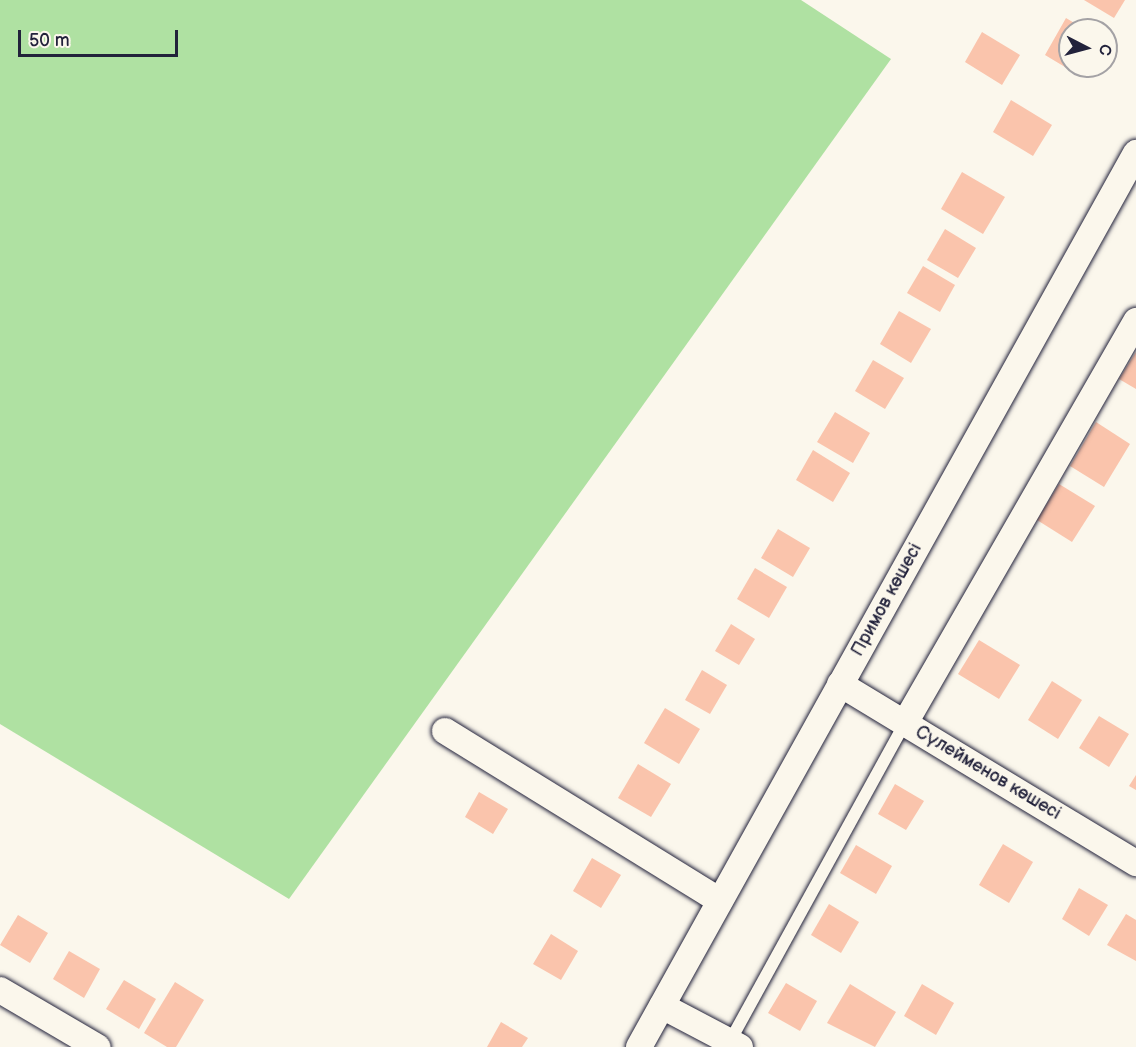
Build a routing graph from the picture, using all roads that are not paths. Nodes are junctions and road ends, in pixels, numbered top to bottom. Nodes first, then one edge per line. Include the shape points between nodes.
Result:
1 (1136, 153) edge
2 (1136, 321) edge
3 (840, 684) junction
4 (905, 723) junction
5 (445, 731) dead end
6 (1136, 863) edge
7 (720, 901) junction
8 (0, 990) edge
9 (662, 1006) junction
10 (732, 1045) edge
11 (97, 1047) edge
12 (639, 1047) edge

1 - 3 street, Примов көшесі
2 - 4 street
3 - 4 street, Сүлейменов көшесі
3 - 7 street, Примов көшесі
4 - 6 street, Сүлейменов көшесі
4 - 10 lane
5 - 7 street
7 - 9 street, Примов көшесі
8 - 11 street
9 - 10 street
9 - 12 street, Примов көшесі

